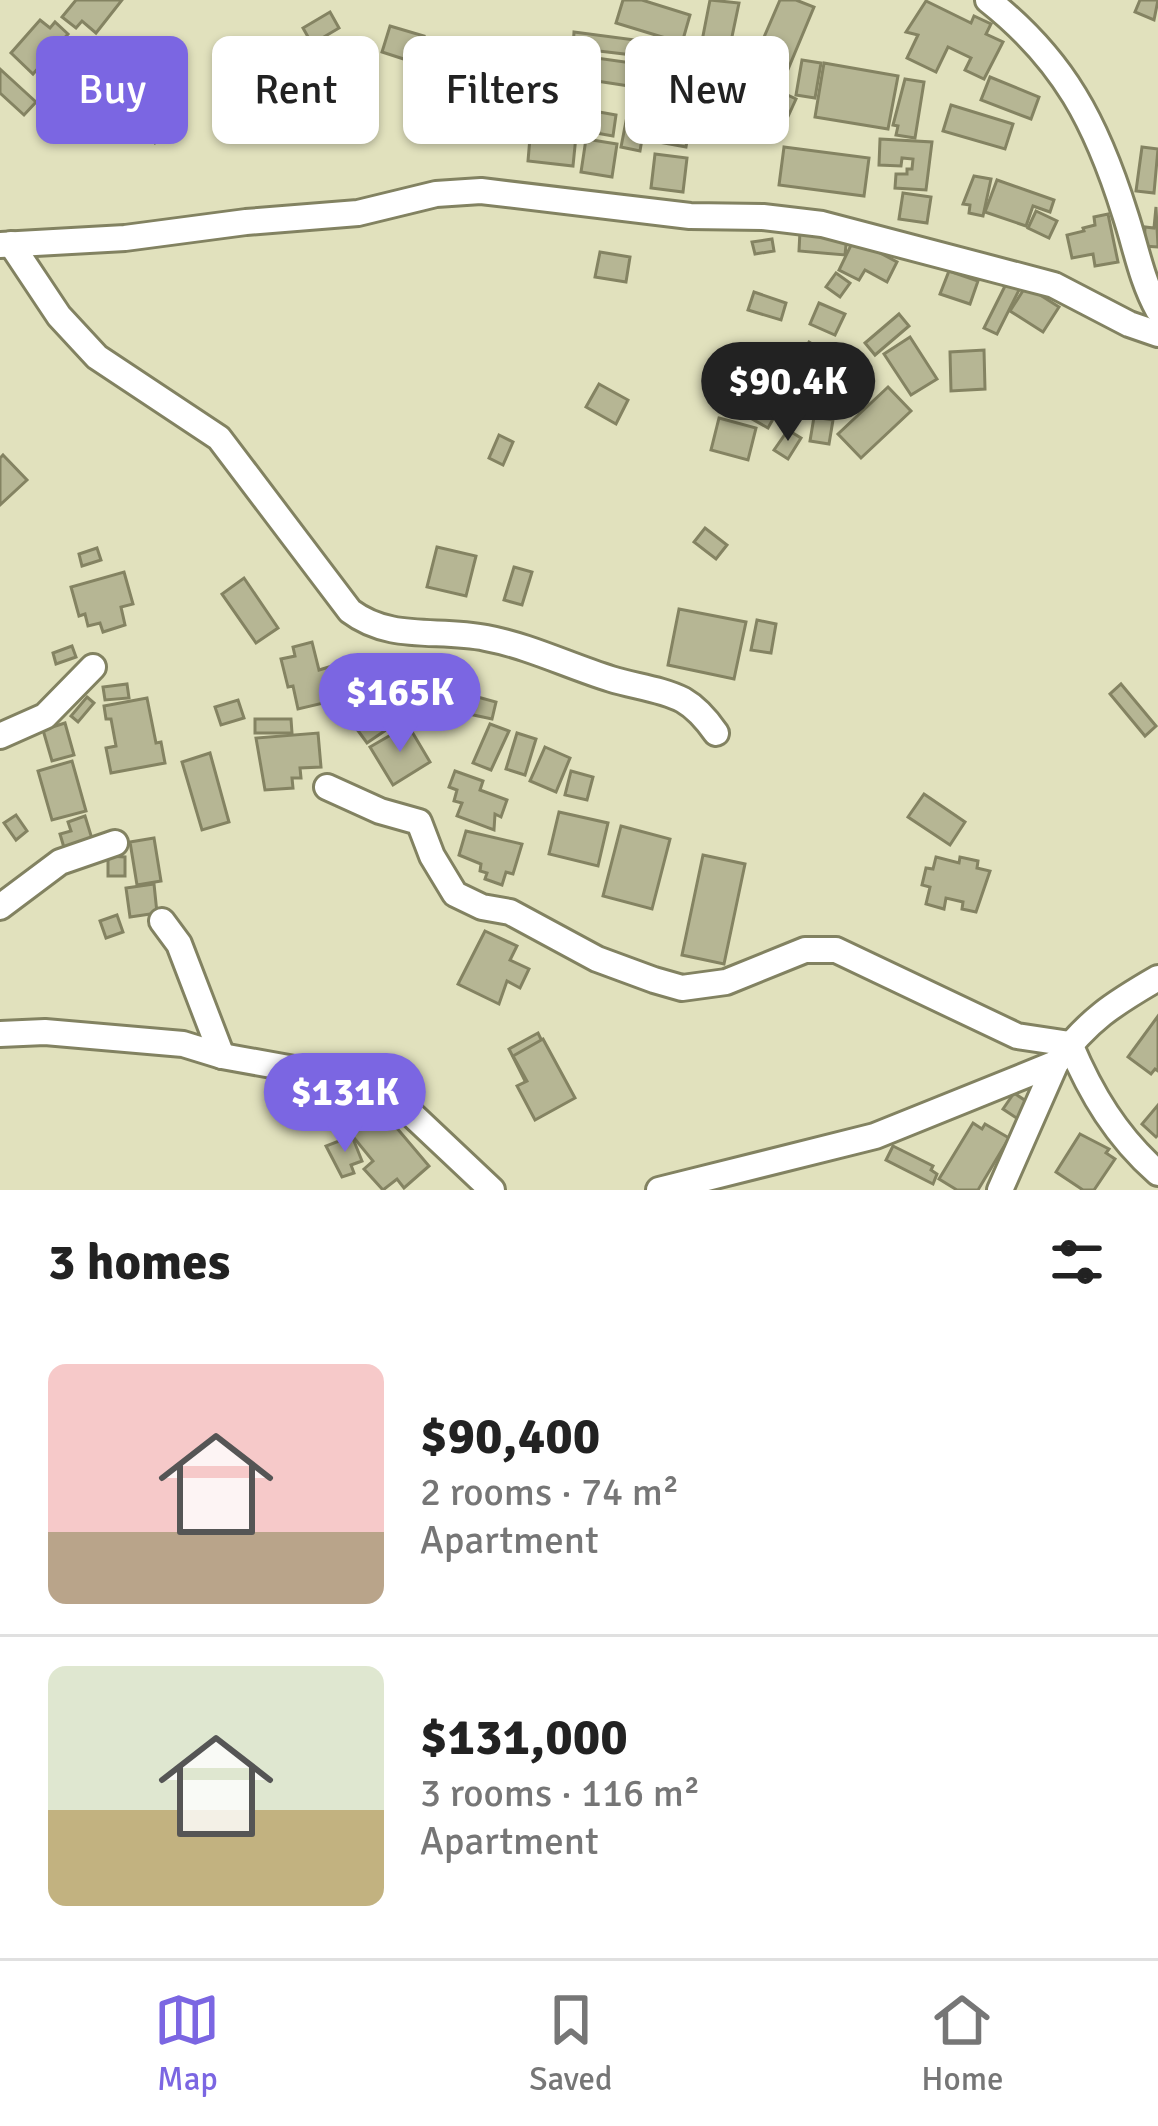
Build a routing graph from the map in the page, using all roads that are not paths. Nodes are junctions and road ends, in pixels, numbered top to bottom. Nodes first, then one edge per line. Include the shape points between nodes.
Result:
1 (988, 0) edge
2 (6, 245) edge
3 (1158, 310) edge
4 (1158, 334) edge
5 (93, 668) dead end
6 (716, 733) dead end
7 (0, 736) edge
8 (327, 788) dead end
9 (115, 843) dead end
10 (0, 907) edge
11 (162, 921) dead end
12 (1158, 977) edge
13 (0, 1034) edge
14 (1063, 1053) junction
15 (222, 1056) junction
16 (1151, 1177) edge
17 (493, 1190) edge
18 (658, 1190) edge
19 (1000, 1190) edge

1 - 3 street via 1076,92
2 - 4 street via 358,213 481,191 822,224 1054,285
2 - 6 street via 97,357 219,438 350,611 370,626 516,645 681,699
5 - 7 street via 45,716
8 - 14 street via 419,822 455,894 654,980 682,988 726,982 805,950 836,950
9 - 10 street via 60,862
11 - 15 street via 179,944
12 - 14 street via 1104,1009
13 - 15 street via 183,1044
14 - 16 street
14 - 18 street via 875,1136
14 - 19 street
15 - 17 street via 366,1082

